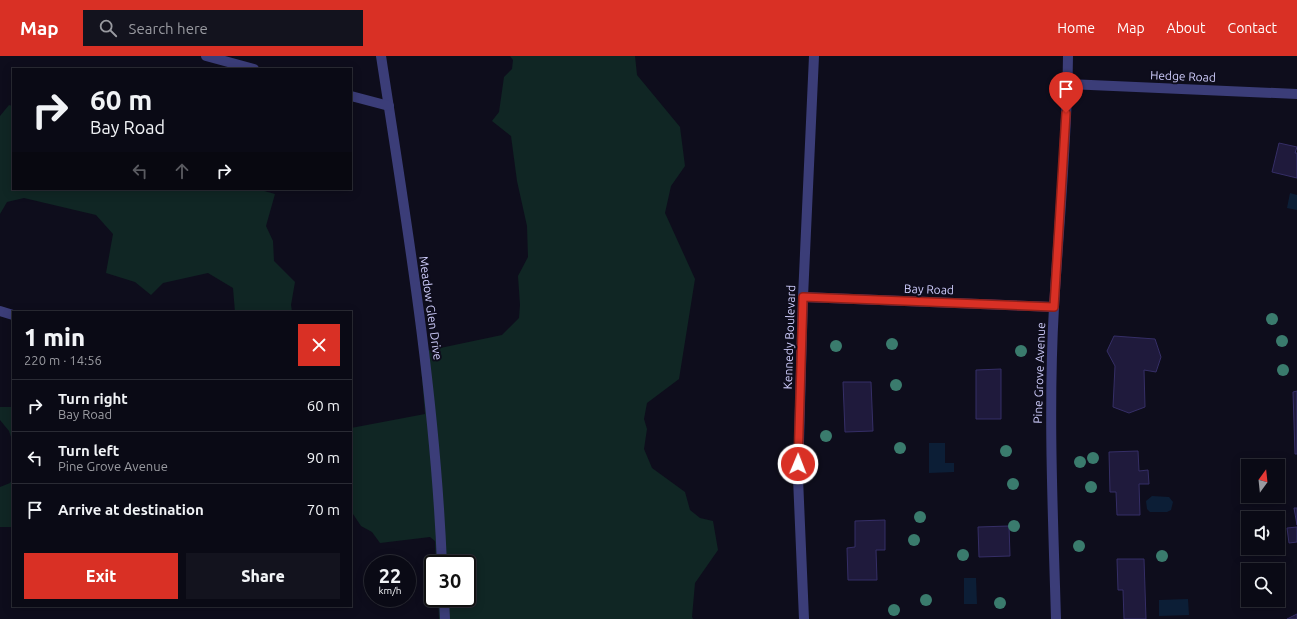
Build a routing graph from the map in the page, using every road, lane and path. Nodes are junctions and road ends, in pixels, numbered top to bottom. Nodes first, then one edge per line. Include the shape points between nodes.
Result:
1 (206, 56) edge
2 (381, 56) edge
3 (814, 56) edge
4 (1068, 56) edge
5 (250, 68) edge
6 (1068, 84) junction
7 (1297, 94) edge
8 (352, 96) edge
9 (389, 106) junction
10 (803, 297) junction
11 (1054, 307) junction
12 (0, 311) edge
13 (12, 314) edge
14 (442, 555) edge
15 (444, 607) edge
16 (445, 619) edge
17 (804, 619) edge
18 (1056, 619) edge

1 - 5 street
2 - 9 street, Meadow Glen Drive
3 - 10 street, Kennedy Boulevard
4 - 6 street, Pine Grove Avenue
6 - 7 street, Hedge Road
6 - 11 street, Pine Grove Avenue
8 - 9 street
9 - 14 street, Meadow Glen Drive via 429,388
10 - 11 street, Bay Road
10 - 17 street, Kennedy Boulevard via 798,478
11 - 18 street, Pine Grove Avenue via 1050,437
12 - 13 street
15 - 16 street

